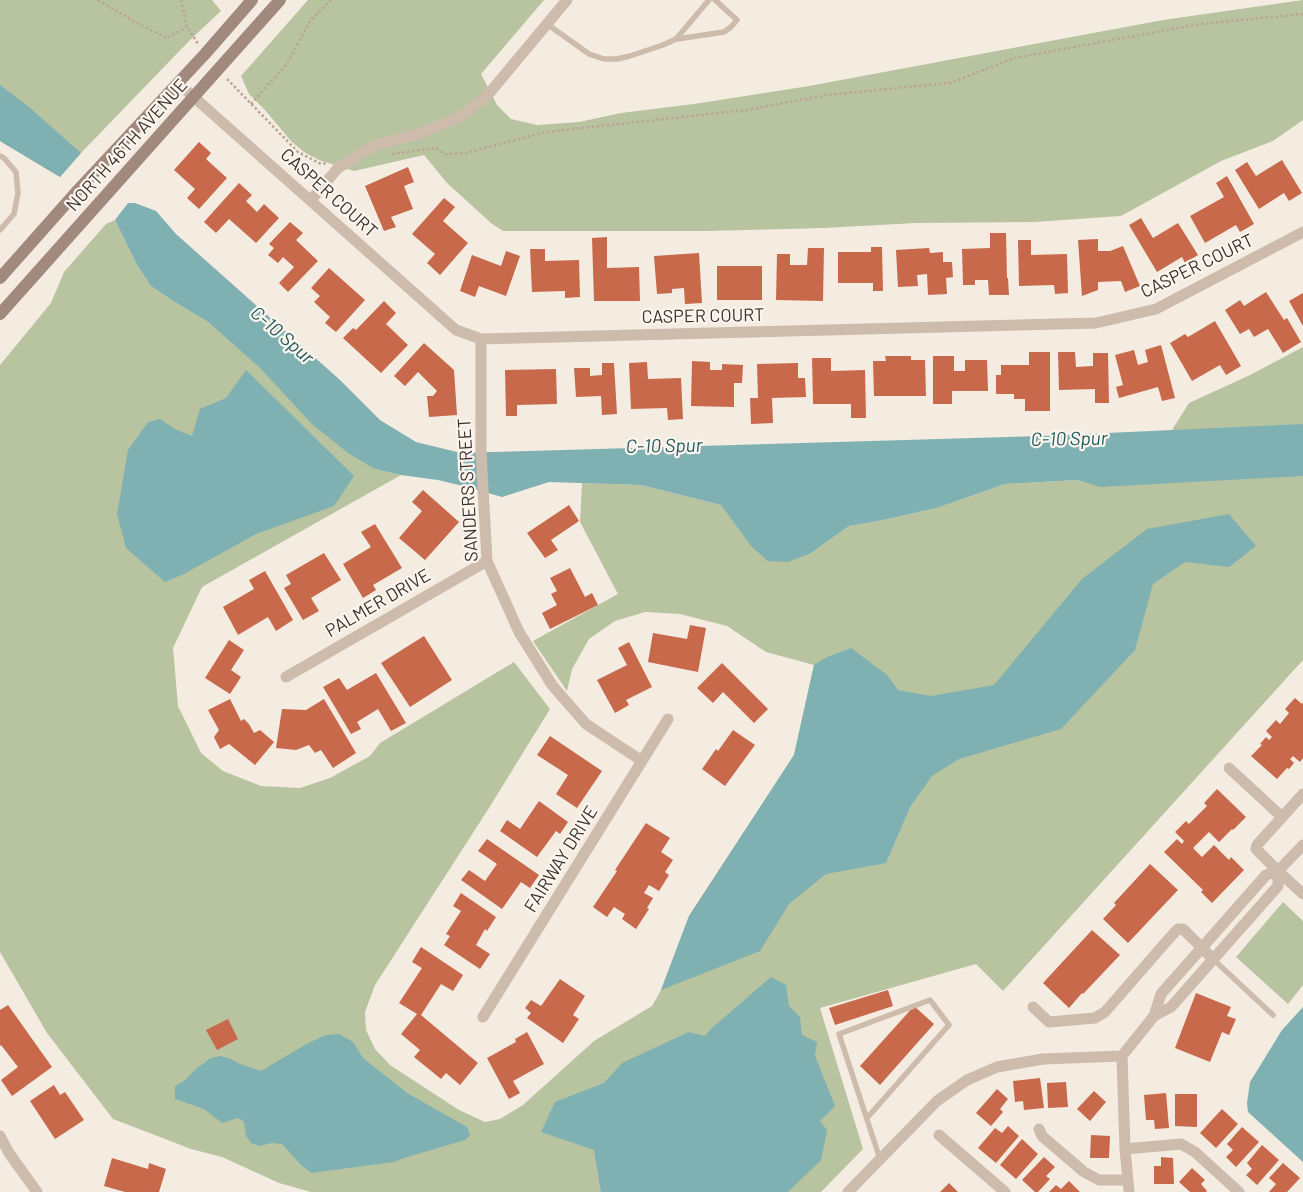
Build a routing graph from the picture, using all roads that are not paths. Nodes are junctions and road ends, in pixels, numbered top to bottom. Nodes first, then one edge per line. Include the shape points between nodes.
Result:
1 (252, 0) edge
2 (280, 0) edge
3 (566, 0) edge
4 (709, 0) edge
5 (715, 0) edge
6 (547, 24) junction
7 (676, 39) junction
8 (178, 83) junction
9 (194, 97) junction
10 (0, 156) edge
11 (311, 200) junction
12 (0, 230) edge
13 (1303, 232) edge
14 (0, 278) edge
15 (0, 314) edge
16 (480, 339) junction
17 (487, 561) junction
18 (286, 676) dead end
19 (668, 719) dead end
20 (642, 761) junction
21 (1229, 768) dead end
22 (1303, 794) edge
23 (1282, 818) junction
24 (1303, 846) edge
25 (1278, 872) junction
26 (1303, 894) edge
27 (1202, 948) junction
28 (1213, 959) junction
29 (1033, 1008) dead end
30 (1273, 1015) dead end
31 (483, 1016) dead end
32 (1154, 1016) junction
33 (1122, 1056) junction
34 (867, 1118) junction
35 (1039, 1129) dead end
36 (939, 1135) dead end
37 (0, 1136) edge
38 (1125, 1148) junction
39 (9, 1153) junction
40 (880, 1159) junction
41 (0, 1162) edge
42 (1128, 1180) junction
43 (37, 1192) edge
44 (848, 1192) edge
45 (1005, 1192) edge
46 (1129, 1192) edge
47 (1239, 1192) edge

1 - 8 street, NORTH 46TH AVENUE
2 - 9 street, NORTH 46TH AVENUE
3 - 6 street
4 - 7 lane
5 - 7 lane via 737,20 731,27 724,32
6 - 7 lane via 583,50 604,59 630,56
6 - 11 street via 488,96 460,117 418,134 375,145 338,168
8 - 9 street, CASPER COURT
8 - 14 street, NORTH 46TH AVENUE
9 - 11 street, CASPER COURT
9 - 15 street, NORTH 46TH AVENUE
10 - 12 lane via 16,172 18,193 14,214
11 - 16 street, CASPER COURT via 456,330
13 - 16 street, CASPER COURT via 1156,309 1096,323
16 - 17 street, SANDERS STREET via 481,452
17 - 18 street, PALMER DRIVE
17 - 20 street, SANDERS STREET via 519,632 552,685 586,724
19 - 20 street, FAIRWAY DRIVE
20 - 31 street, FAIRWAY DRIVE
21 - 23 street
22 - 23 street
23 - 25 street via 1256,849
24 - 25 street
25 - 26 street
25 - 27 street via 1266,875
25 - 28 street via 1278,886
27 - 28 street
27 - 29 street via 1183,929 1178,929 1105,1012 1095,1018 1050,1022
27 - 32 street via 1161,994
28 - 30 lane
28 - 32 street via 1171,1007
32 - 33 street
33 - 38 street
33 - 40 street via 1043,1059 997,1067 967,1080 937,1101
34 - 34 lane via 949,1025 930,1000 839,1034
34 - 40 lane
35 - 42 street via 1042,1136 1084,1172 1099,1180
36 - 45 street
37 - 39 street
38 - 42 street
38 - 47 street via 1181,1144 1195,1152
39 - 41 street
39 - 43 street
40 - 44 street
42 - 46 street

